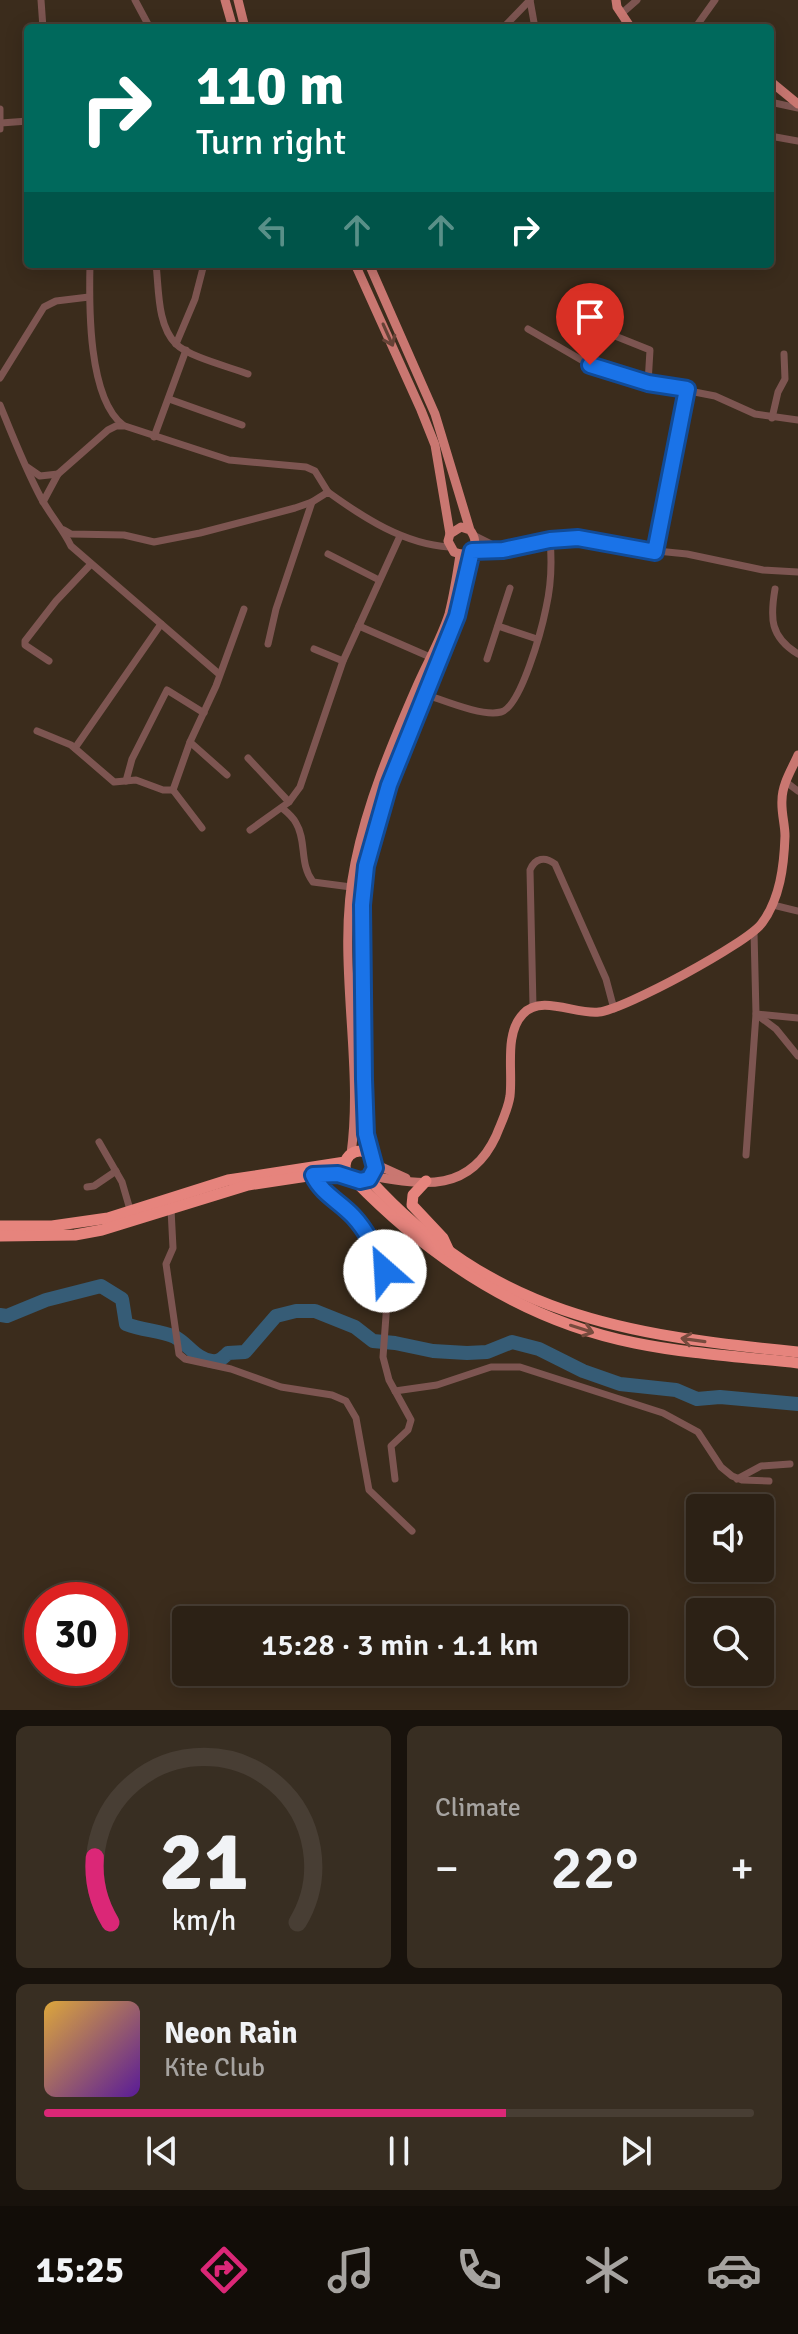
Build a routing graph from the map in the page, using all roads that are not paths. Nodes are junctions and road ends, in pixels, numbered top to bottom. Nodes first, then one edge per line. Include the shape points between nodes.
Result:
1 (41, 0) edge
2 (135, 0) edge
3 (225, 0) edge
4 (238, 0) edge
5 (616, 0) edge
6 (637, 0) edge
7 (715, 0) edge
8 (621, 14) junction
9 (43, 24) edge
10 (148, 24) edge
11 (232, 24) edge
12 (244, 24) edge
13 (507, 24) edge
14 (534, 24) edge
15 (628, 24) edge
16 (698, 24) edge
17 (774, 85) edge
18 (774, 103) edge
19 (798, 106) edge
20 (0, 109) edge
21 (24, 121) edge
22 (1, 123) edge
23 (0, 129) edge
24 (774, 137) edge
25 (798, 141) edge
26 (90, 268) edge
27 (156, 268) edge
28 (203, 268) edge
29 (357, 268) edge
30 (371, 268) edge
31 (89, 297) junction
32 (528, 329) dead end
33 (176, 344) junction
34 (186, 350) junction
35 (784, 354) dead end
36 (590, 365) junction
37 (248, 374) dead end
38 (0, 378) edge
39 (648, 383) junction
40 (687, 389) junction
41 (169, 399) junction
42 (0, 405) edge
43 (772, 418) junction
44 (798, 420) edge
45 (242, 425) dead end
46 (125, 426) junction
47 (154, 437) junction
48 (24, 464) junction
49 (58, 474) junction
50 (328, 492) junction
51 (43, 502) junction
52 (312, 502) junction
53 (64, 530) junction
54 (472, 533) junction
55 (450, 534) junction
56 (400, 536) junction
57 (550, 540) junction
58 (449, 547) junction
59 (503, 550) junction
60 (472, 551) junction
61 (655, 552) junction
62 (328, 554) dead end
63 (460, 555) junction
64 (91, 564) junction
65 (798, 572) edge
66 (379, 580) junction
67 (510, 588) dead end
68 (775, 589) dead end
69 (244, 609) dead end
70 (161, 624) junction
71 (359, 626) junction
72 (498, 626) junction
73 (537, 639) junction
74 (268, 644) dead end
75 (314, 649) dead end
76 (798, 654) edge
77 (430, 657) junction
78 (487, 659) dead end
79 (49, 661) dead end
80 (343, 661) junction
81 (219, 674) junction
82 (424, 694) junction
83 (204, 713) junction
84 (37, 731) dead end
85 (190, 742) junction
86 (75, 748) junction
87 (798, 755) edge
88 (248, 758) dead end
89 (227, 775) dead end
90 (126, 781) junction
91 (786, 782) junction
92 (173, 790) junction
93 (798, 791) edge
94 (286, 805) junction
95 (202, 828) dead end
96 (250, 830) dead end
97 (351, 890) junction
98 (363, 894) junction
99 (773, 905) junction
100 (798, 911) edge
101 (754, 932) junction
102 (533, 1007) junction
103 (614, 1009) junction
104 (756, 1014) junction
105 (798, 1018) edge
106 (798, 1056) edge
107 (99, 1142) dead end
108 (746, 1155) dead end
109 (348, 1158) junction
110 (372, 1169) junction
111 (116, 1171) junction
112 (313, 1175) junction
113 (352, 1178) junction
114 (421, 1182) junction
115 (87, 1187) dead end
116 (171, 1209) junction
117 (131, 1213) junction
118 (0, 1226) edge
119 (0, 1236) edge
120 (449, 1252) junction
121 (798, 1352) edge
122 (798, 1363) edge
123 (395, 1391) junction
124 (790, 1464) dead end
125 (395, 1479) dead end
126 (737, 1479) junction
127 (769, 1481) dead end
128 (412, 1531) dead end

1 - 9 street
2 - 10 street
3 - 11 main road
4 - 12 main road
5 - 8 main road
6 - 8 street
7 - 16 street
8 - 15 main road
13 - 14 street via 530,0
17 - 19 main road
18 - 19 street
20 - 22 street
21 - 22 street
22 - 23 street
24 - 25 street
26 - 31 street
27 - 33 street via 162,315
28 - 33 street
29 -> 55 main road via 435,445
30 - 54 main road via 435,414
31 - 38 street via 44,307
31 - 46 street via 98,385 108,409
32 - 36 street
33 - 34 street
34 - 37 street
34 - 41 street
35 - 43 street via 785,379
36 - 39 street
36 - 39 street via 610,334 650,350
39 - 40 street
40 - 43 street
40 - 61 street
41 - 45 street
41 - 47 street
42 - 48 street
43 - 44 street
46 - 47 street
46 - 49 street via 108,430
47 - 50 street via 229,460 306,467 315,471
48 - 49 street via 40,476
48 - 51 street
49 - 51 street
50 - 52 street
50 - 56 street
51 - 53 street
52 - 53 street via 154,542
52 - 74 street
53 - 64 street via 71,546
54 - 55 main road via 461,527
54 - 59 street
54 - 60 main road
55 - 58 main road
56 - 58 street
56 - 66 street
57 - 59 street
57 - 61 street via 590,539
57 - 73 street via 546,607
58 - 63 main road
59 - 60 street
60 - 63 main road
60 - 82 main road via 457,616
61 - 65 street
62 - 66 street
63 - 77 main road via 448,617
64 - 70 street
64 - 79 street via 25,641
66 - 71 street
67 - 72 street
68 - 76 street via 773,626
69 - 81 street
70 - 81 street
70 - 86 street
71 - 77 street
71 - 80 street
72 - 73 street
72 - 78 street
73 - 82 street via 515,700 504,712 489,713
75 - 80 street
77 - 97 main road via 379,782
80 - 94 street via 300,787
81 - 83 street
82 - 98 main road via 377,820
83 - 85 street
83 - 90 street via 167,690
84 - 86 street
85 - 89 street
85 - 92 street
86 - 90 street via 114,782
87 - 91 main road
88 - 94 street
90 - 92 street
91 - 93 street
91 - 99 main road via 783,862
92 - 95 street
94 - 96 street
94 - 97 street via 299,829 313,882
97 - 98 main road
97 - 109 main road via 354,1124
98 - 110 main road via 365,1123
99 - 100 street
99 - 101 main road
101 - 103 main road
101 - 104 street
102 - 103 main road via 587,1013
102 - 103 street via 530,870 533,863 549,859 606,979
102 - 114 main road via 517,1021 508,1106 489,1151 462,1176
104 - 105 street
104 - 106 street
104 - 108 street
107 - 111 street
109 - 110 highway via 362,1151
109 - 113 highway
109 - 117 highway via 228,1180
110 - 113 highway
110 - 114 main road
110 - 120 highway via 407,1217
111 - 115 street
111 - 117 street
112 - 113 highway
112 - 116 highway via 248,1185
112 - 123 street via 321,1190 356,1219 388,1282 383,1357
113 -> 122 highway via 450,1263 550,1318 635,1343
114 - 120 highway via 412,1205
116 - 119 highway via 89,1233
116 - 128 street via 173,1248 166,1264 179,1354 281,1387 346,1401 355,1413 369,1490
117 - 118 highway via 79,1224
121 -> 120 highway via 654,1335 588,1319 514,1289
123 - 125 street via 411,1423 391,1446
123 - 126 street via 437,1385 497,1366 531,1370 651,1408 687,1425
124 - 126 street via 761,1466
126 - 127 street

